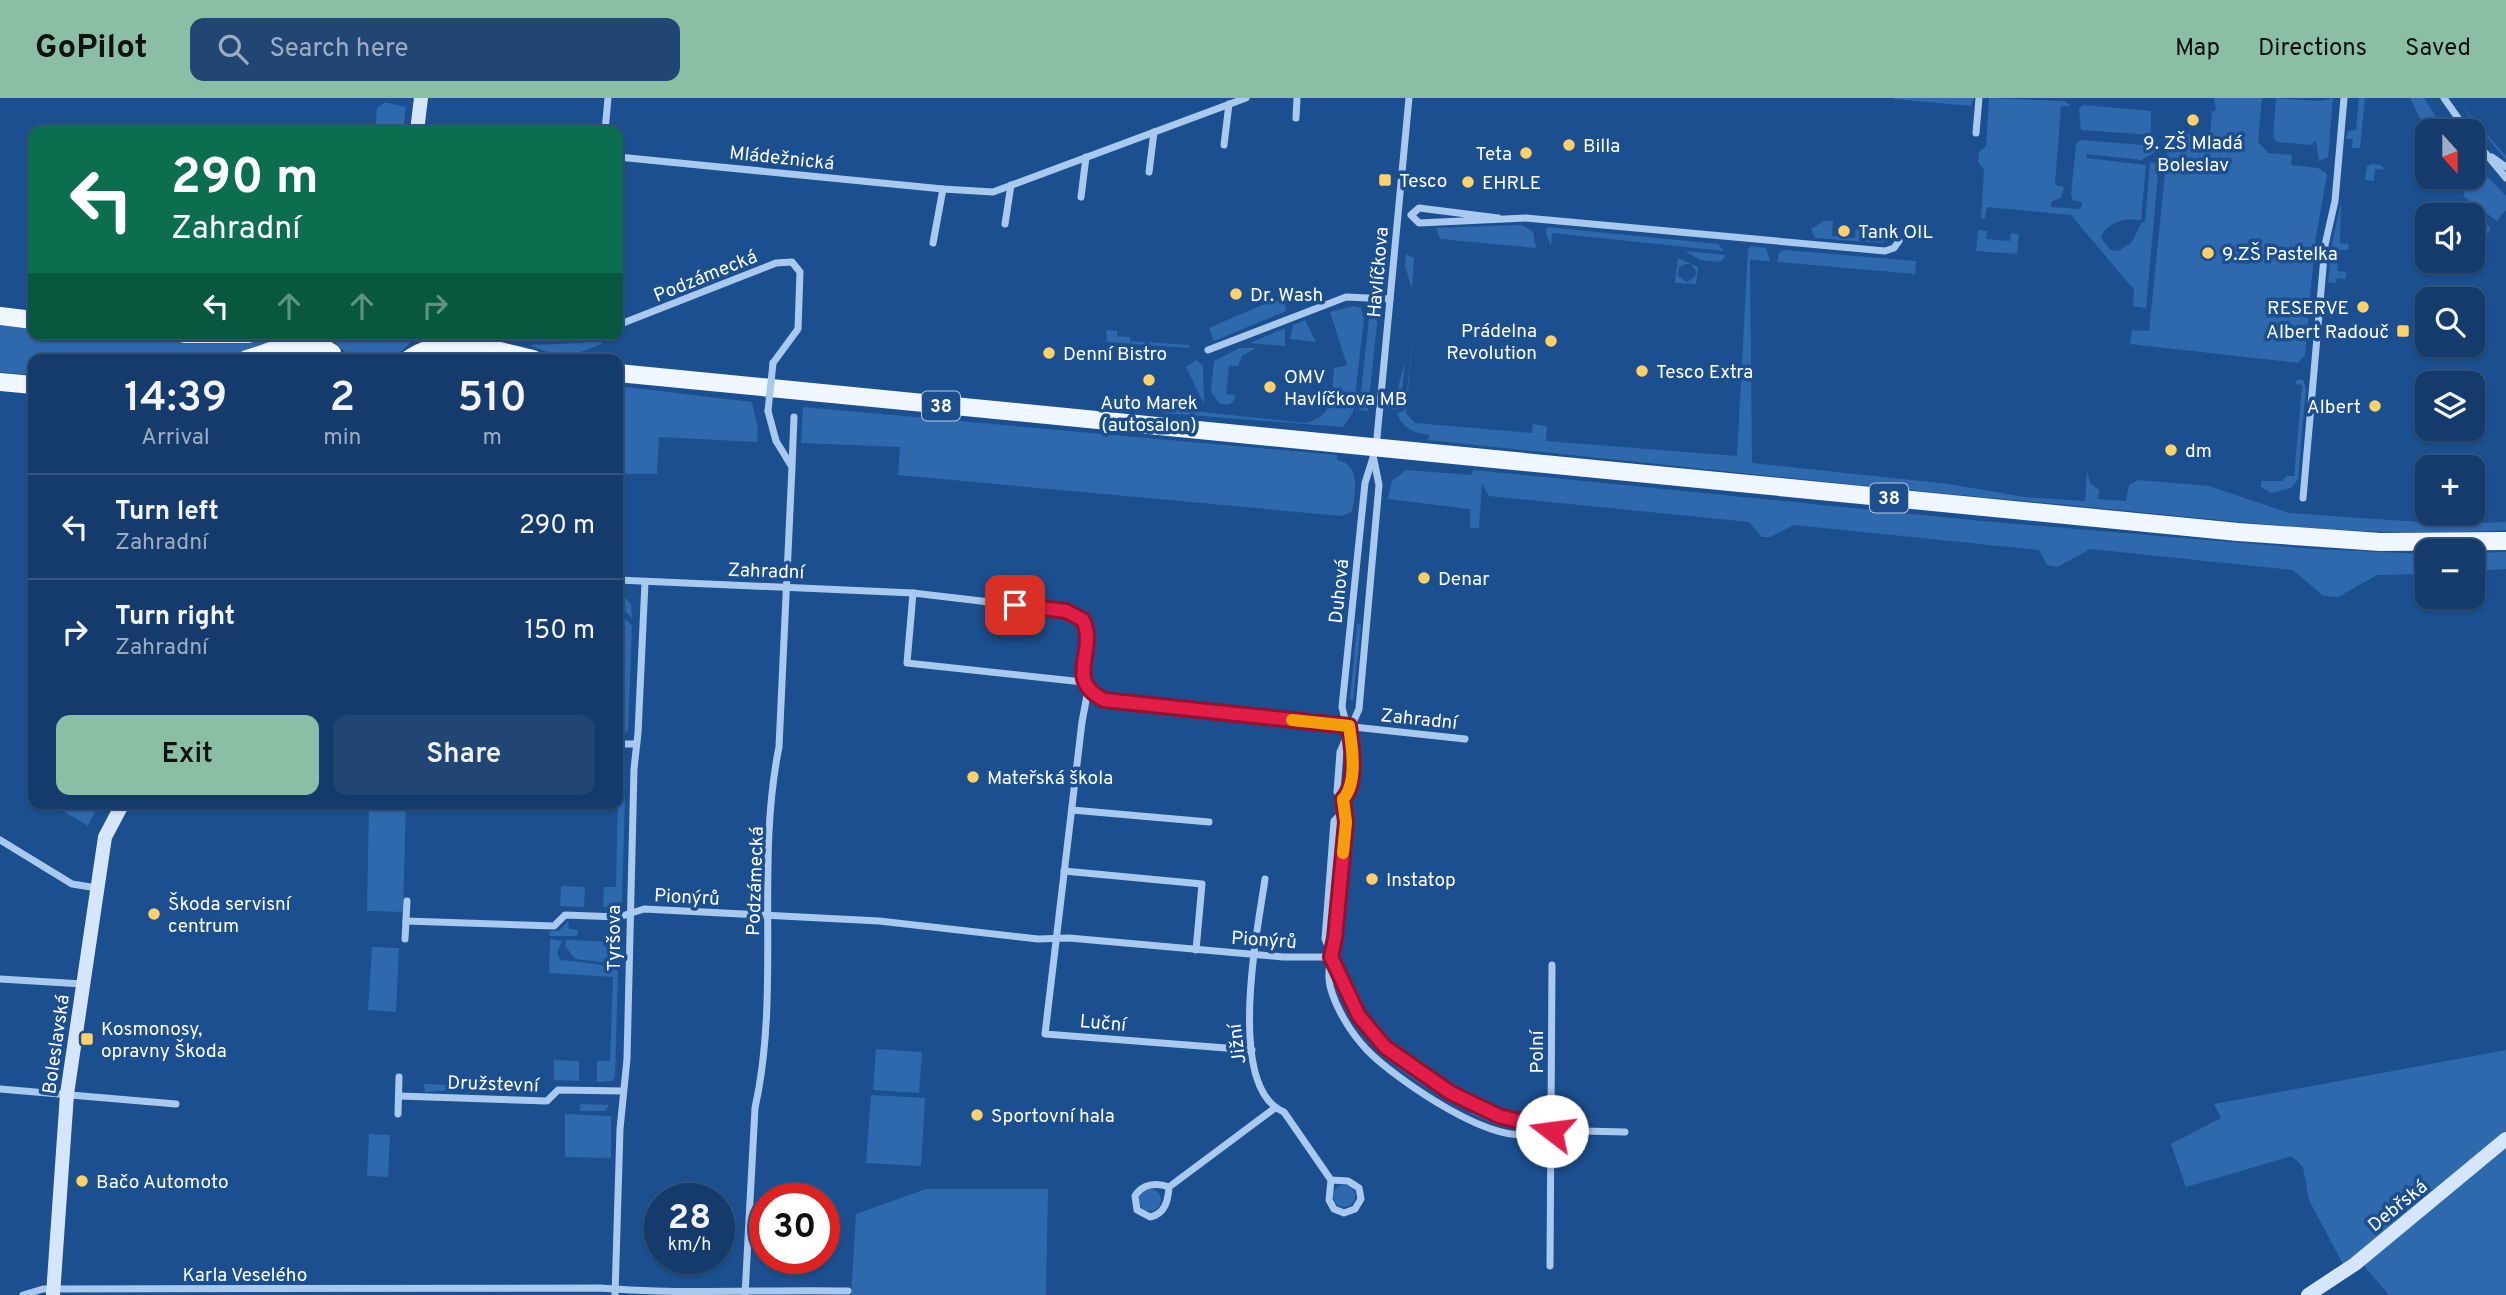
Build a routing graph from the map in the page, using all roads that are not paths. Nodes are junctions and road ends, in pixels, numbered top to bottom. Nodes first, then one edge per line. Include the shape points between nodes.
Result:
1 (421, 98) edge
2 (608, 98) edge
3 (1246, 98) edge
4 (1297, 98) edge
5 (1409, 98) edge
6 (1979, 98) edge
7 (2344, 98) edge
8 (2444, 98) edge
9 (1229, 104) junction
10 (1296, 118) dead end
11 (2459, 119) edge
12 (418, 126) edge
13 (605, 126) edge
14 (1154, 132) junction
15 (1976, 133) dead end
16 (1224, 145) dead end
17 (2486, 152) joint
18 (1086, 157) junction
19 (623, 158) edge
20 (2506, 167) edge
21 (1149, 172) dead end
22 (2506, 178) edge
23 (1011, 185) junction
24 (943, 189) junction
25 (1081, 197) dead end
26 (1498, 218) junction
27 (1005, 224) dead end
28 (1899, 241) dead end
29 (933, 243) dead end
30 (1390, 299) junction
31 (0, 316) edge
32 (28, 319) edge
33 (623, 323) edge
34 (469, 340) edge
35 (485, 347) junction
36 (1208, 350) dead end
37 (265, 354) edge
38 (332, 354) edge
39 (418, 354) edge
40 (513, 354) edge
41 (623, 374) edge
42 (0, 382) edge
43 (28, 385) edge
44 (794, 417) dead end
45 (1375, 454) junction
46 (792, 467) junction
47 (2303, 498) dead end
48 (2506, 541) edge
49 (623, 580) edge
50 (645, 582) junction
51 (786, 587) junction
52 (913, 593) junction
53 (1083, 682) junction
54 (1088, 690) junction
55 (1349, 726) junction
56 (1465, 739) dead end
57 (623, 744) edge
58 (636, 744) junction
59 (1343, 799) junction
60 (120, 809) edge
61 (1072, 810) junction
62 (1342, 813) junction
63 (1209, 822) dead end
64 (0, 840) edge
65 (1064, 870) junction
66 (1265, 879) dead end
67 (97, 887) junction
68 (1327, 896) junction
69 (1339, 897) junction
70 (407, 901) dead end
71 (630, 913) junction
72 (767, 916) junction
73 (406, 921) junction
74 (405, 939) dead end
75 (1055, 939) junction
76 (1196, 950) junction
77 (1254, 954) junction
78 (1331, 957) junction
79 (1552, 965) dead end
80 (0, 979) edge
81 (83, 984) junction
82 (1252, 1050) junction
83 (399, 1077) dead end
84 (0, 1089) edge
85 (623, 1091) junction
86 (67, 1094) junction
87 (398, 1096) junction
88 (1468, 1103) junction
89 (176, 1104) dead end
90 (1275, 1108) junction
91 (398, 1114) dead end
92 (1462, 1116) junction
93 (1538, 1130) junction
94 (1552, 1131) junction
95 (1625, 1132) dead end
96 (2506, 1139) edge
97 (1331, 1180) junction
98 (1168, 1187) junction
99 (1550, 1266) dead end
100 (848, 1291) dead end
101 (52, 1292) edge
102 (467, 1292) edge
103 (615, 1292) edge
104 (745, 1293) edge
105 (23, 1295) edge
106 (2308, 1295) edge

1 - 12 street
2 - 13 street
3 - 9 street, Mládežnická
4 - 10 street
5 - 30 street, Havlíčkova
6 - 15 street
7 - 47 street via 2335,201 2325,245
8 - 11 street
9 - 14 street, Mládežnická
9 - 16 street
14 - 18 street, Mládežnická
14 - 21 street
17 - 20 street
17 - 22 street
18 - 23 street, Mládežnická
18 - 25 street
19 - 24 street, Mládežnická
23 - 24 street, Mládežnická via 993,192
23 - 27 street
24 - 29 street
26 - 26 street via 1419,208 1411,215 1419,223
26 - 28 street via 1885,251
30 - 36 street via 1346,297
30 - 45 street, Havlíčkova
31 - 32 main road
33 - 46 street, Podzámecká, bridge via 776,263 792,262 800,272 798,329 774,363 768,411 776,441
34 - 35 main road
35 - 39 main road via 446,344
35 - 40 main road
37 - 38 main road via 304,343 319,345
41 - 45 main road, 38
42 - 43 main road
44 - 46 street, Podzámecká
45 - 48 main road, 38 via 2318,539
45 - 55 street, Duhová via 1379,485 1359,709
45 - 55 street, Duhová via 1365,483 1342,707
46 - 51 street, Podzámecká
49 - 50 street, Zahradní
50 - 51 street, Zahradní
50 - 58 street, Tyršova
51 - 52 street, Zahradní
51 - 72 street, Podzámecká
52 - 53 street, Zahradní via 1066,611 1086,626
52 - 53 street via 907,663
53 - 54 street
54 - 55 street, Zahradní via 1116,703
54 - 61 street
55 - 56 street, Zahradní
55 - 59 street, Duhová via 1353,751 1348,793
55 - 59 street, Duhová via 1340,752 1337,792
57 - 58 street
58 - 71 street, Tyršova
59 - 62 street, Duhová
60 - 67 street, Boleslavská via 105,837
61 - 63 street
61 - 65 street
62 - 68 street, Duhová via 1334,821
62 - 69 street, Duhová via 1346,822
64 - 67 street via 72,884
65 - 75 street
65 - 76 street via 1202,884
66 - 77 street, Jižní
67 - 81 street, Boleslavská
68 - 69 street
68 - 78 street, Duhová via 1325,939
69 - 78 street, Duhová
70 - 73 street
71 - 72 street, Pionýrů via 644,909
71 - 73 street, Pionýrů via 619,917 565,915 554,926
71 - 85 street, Tyršova
72 - 75 street, Pionýrů via 879,921
72 - 104 street, Podzámecká via 761,1082 755,1108
73 - 74 street
75 - 76 street, Pionýrů
75 - 82 street, Luční via 1045,1034
76 - 77 street, Pionýrů
77 - 78 street, Pionýrů
77 - 82 street, Jižní via 1248,1009
78 - 88 street, Duhová via 1359,1016 1378,1040
78 - 92 street, Duhová via 1331,987 1361,1043 1394,1074
79 - 94 street, Polní
80 - 81 street
81 - 86 street, Boleslavská
82 - 90 street, Jižní via 1261,1087
83 - 87 street
84 - 86 street
85 - 87 street, Družstevní via 558,1090 547,1101
85 - 103 street, Tyršova
86 - 89 street
86 - 101 street, Boleslavská
87 - 91 street
88 - 92 street
88 - 93 street, Duhová
90 - 97 street, Jižní via 1284,1112
90 - 98 street
92 - 93 street, Duhová via 1518,1135 1529,1136
93 - 94 street, Duhová
94 - 95 street, Duhová
94 - 99 street, Polní
96 - 106 street, Debřská via 2355,1264
97 - 97 street, Jižní via 1331,1206 1344,1213 1355,1209 1361,1199 1359,1188 1348,1181
98 - 98 street via 1166,1205 1159,1214 1150,1217 1137,1210 1135,1196 1140,1189 1156,1184
100 - 104 street, Karla Veselého via 762,1289
101 - 102 street, Karla Veselého
101 - 105 street, Karla Veselého
102 - 103 street, Karla Veselého
103 - 104 street, Karla Veselého

